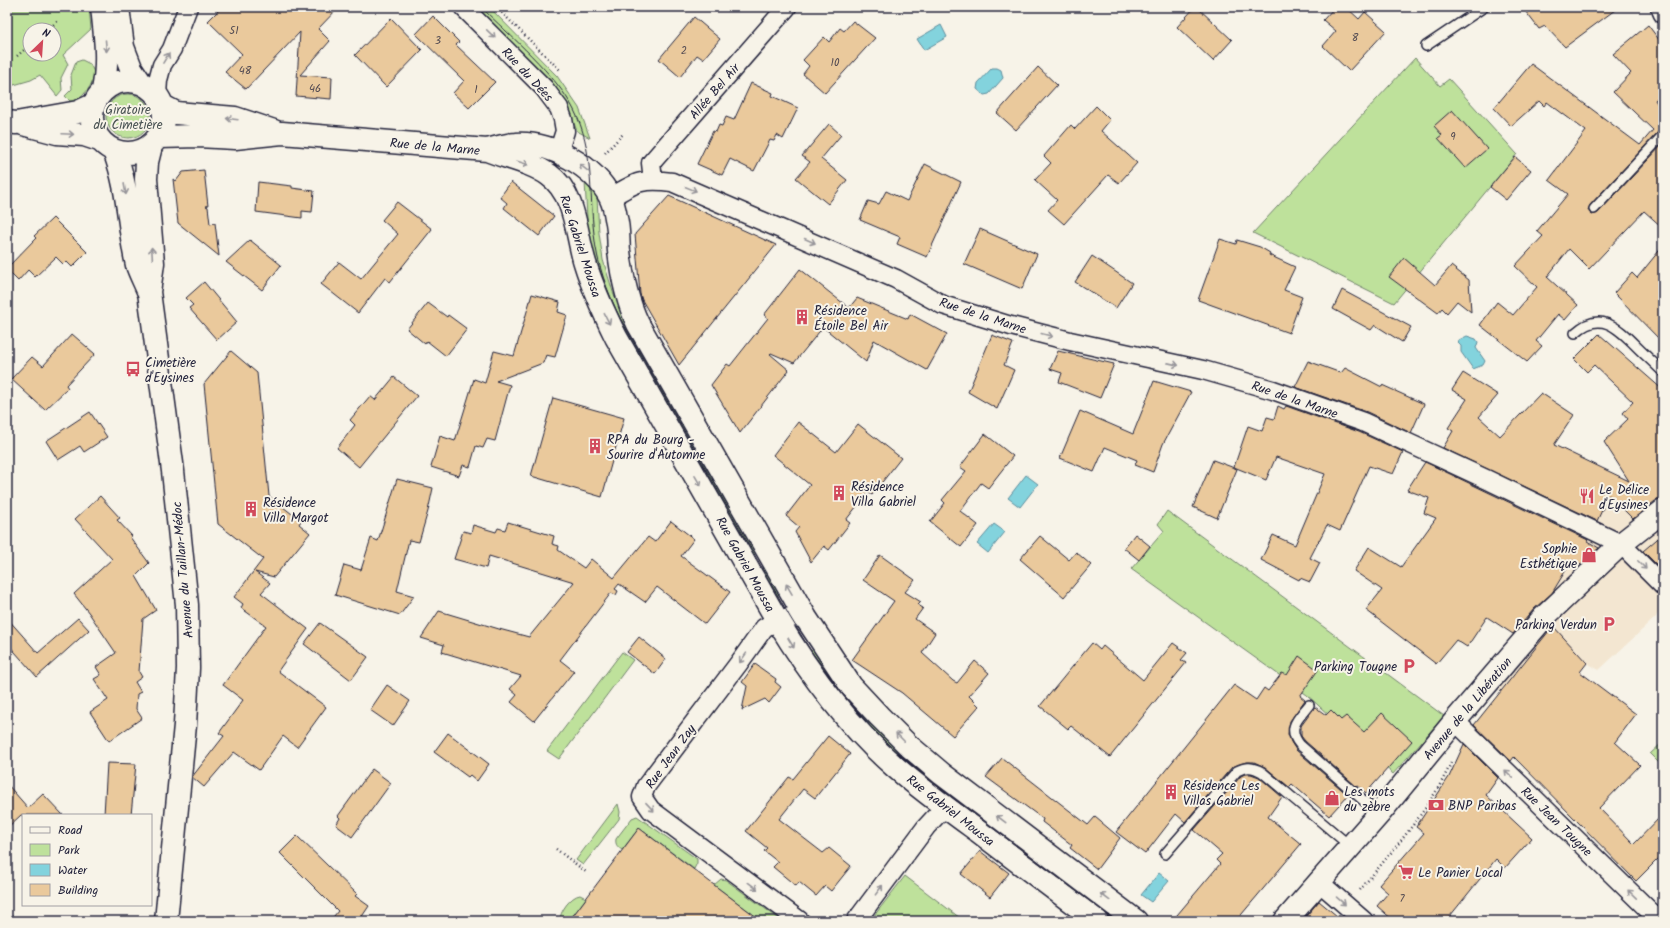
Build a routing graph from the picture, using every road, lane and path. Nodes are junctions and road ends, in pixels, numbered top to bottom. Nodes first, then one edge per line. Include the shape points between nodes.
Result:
1 (102, 7) edge
2 (118, 7) edge
3 (188, 7) edge
4 (463, 7) edge
5 (496, 7) edge
6 (787, 7) edge
7 (1484, 7) edge
8 (1660, 7) edge
9 (1663, 14) edge
10 (1426, 46) dead end
11 (22, 52) edge
12 (17, 56) dead end
13 (561, 71) dead end
14 (154, 95) junction
15 (98, 98) junction
16 (12, 122) edge
17 (282, 133) junction
18 (623, 134) dead end
19 (1663, 135) edge
20 (155, 142) junction
21 (107, 146) junction
22 (487, 150) junction
23 (558, 152) junction
24 (605, 153) dead end
25 (653, 180) junction
26 (610, 198) junction
27 (1594, 209) dead end
28 (149, 292) junction
29 (1575, 333) dead end
30 (1663, 372) edge
31 (1663, 511) edge
32 (1621, 544) junction
33 (1663, 586) edge
34 (806, 618) junction
35 (777, 620) junction
36 (1309, 705) dead end
37 (1461, 727) junction
38 (947, 808) junction
39 (1379, 814) junction
40 (1350, 846) junction
41 (556, 849) dead end
42 (1165, 854) dead end
43 (586, 872) dead end
44 (1319, 882) junction
45 (1347, 906) junction
46 (166, 921) edge
47 (800, 921) edge
48 (856, 921) edge
49 (1096, 921) edge
50 (1136, 921) edge
51 (1285, 921) edge
52 (1364, 921) edge
53 (1660, 921) edge

1 -> 15 street via 107,74
2 - 14 street via 123,47 131,68
14 -> 3 street via 162,65 172,49
4 -> 23 street, Rue du Dées via 540,83 559,108 565,131
5 - 13 path
6 - 25 street, Allée Bel Air via 651,163
7 - 10 lane
8 - 9 street
11 - 12 path
14 - 15 street via 131,81 121,81 112,84
17 -> 14 street, Rue de la Marne via 235,118 176,113
14 - 20 street via 165,117
15 - 16 street via 78,112
15 - 21 street via 91,117 93,129
16 -> 21 street via 57,133 84,135
17 - 20 street, Rue de la Marne via 235,138 198,136
17 - 22 street, Rue de la Marne
18 - 24 path
19 - 27 lane
20 - 21 street via 140,152 127,154
28 -> 20 street, Avenue du Taillan-Médoc via 153,263 146,179 147,162
21 -> 28 street, Avenue du Taillan-Médoc via 120,165 138,266
22 - 23 street, Rue de la Marne via 516,144
22 -> 35 street, Rue Gabriel Moussa via 533,166 550,176 566,194 601,308
26 -> 23 street, Rue de la Marne via 590,173 576,161
25 - 26 street, Rue de la Marne via 640,182
25 -> 32 street, Rue de la Marne via 672,182 691,189 896,279 943,305 1070,341 1203,370 1273,390 1363,422
34 -> 26 street, Rue Gabriel Moussa via 630,307 623,281 617,219
28 - 46 street, Avenue du Taillan-Médoc via 173,471 187,604 188,668 185,725
29 - 30 lane via 1583,325 1595,322 1608,323 1620,330
31 - 32 street, Avenue de la Libération
32 -> 33 street, Rue de la Marne
32 - 37 street, Avenue de la Libération via 1544,617
34 - 35 street, Rue Jean Zay via 790,617
50 -> 34 street, Rue Gabriel Moussa via 909,746 851,686
35 -> 38 street, Rue Gabriel Moussa via 833,702 860,732 893,766
35 -> 47 street, Rue Jean Zay via 764,628 646,786 642,797 651,810
36 - 39 lane via 1294,724 1295,738
37 - 39 street, Avenue de la Libération
37 - 45 path via 1461,742 1446,775 1410,830
53 -> 37 street, Rue Jean Tougne
48 -> 38 street via 926,827
38 - 49 street, Rue Gabriel Moussa
39 - 40 street, Avenue de la Libération
40 - 42 lane via 1262,772 1249,767 1237,771
40 - 44 street, Avenue de la Libération
41 - 43 path
44 -> 45 street
44 - 51 street, Avenue de la Libération
45 - 52 street

